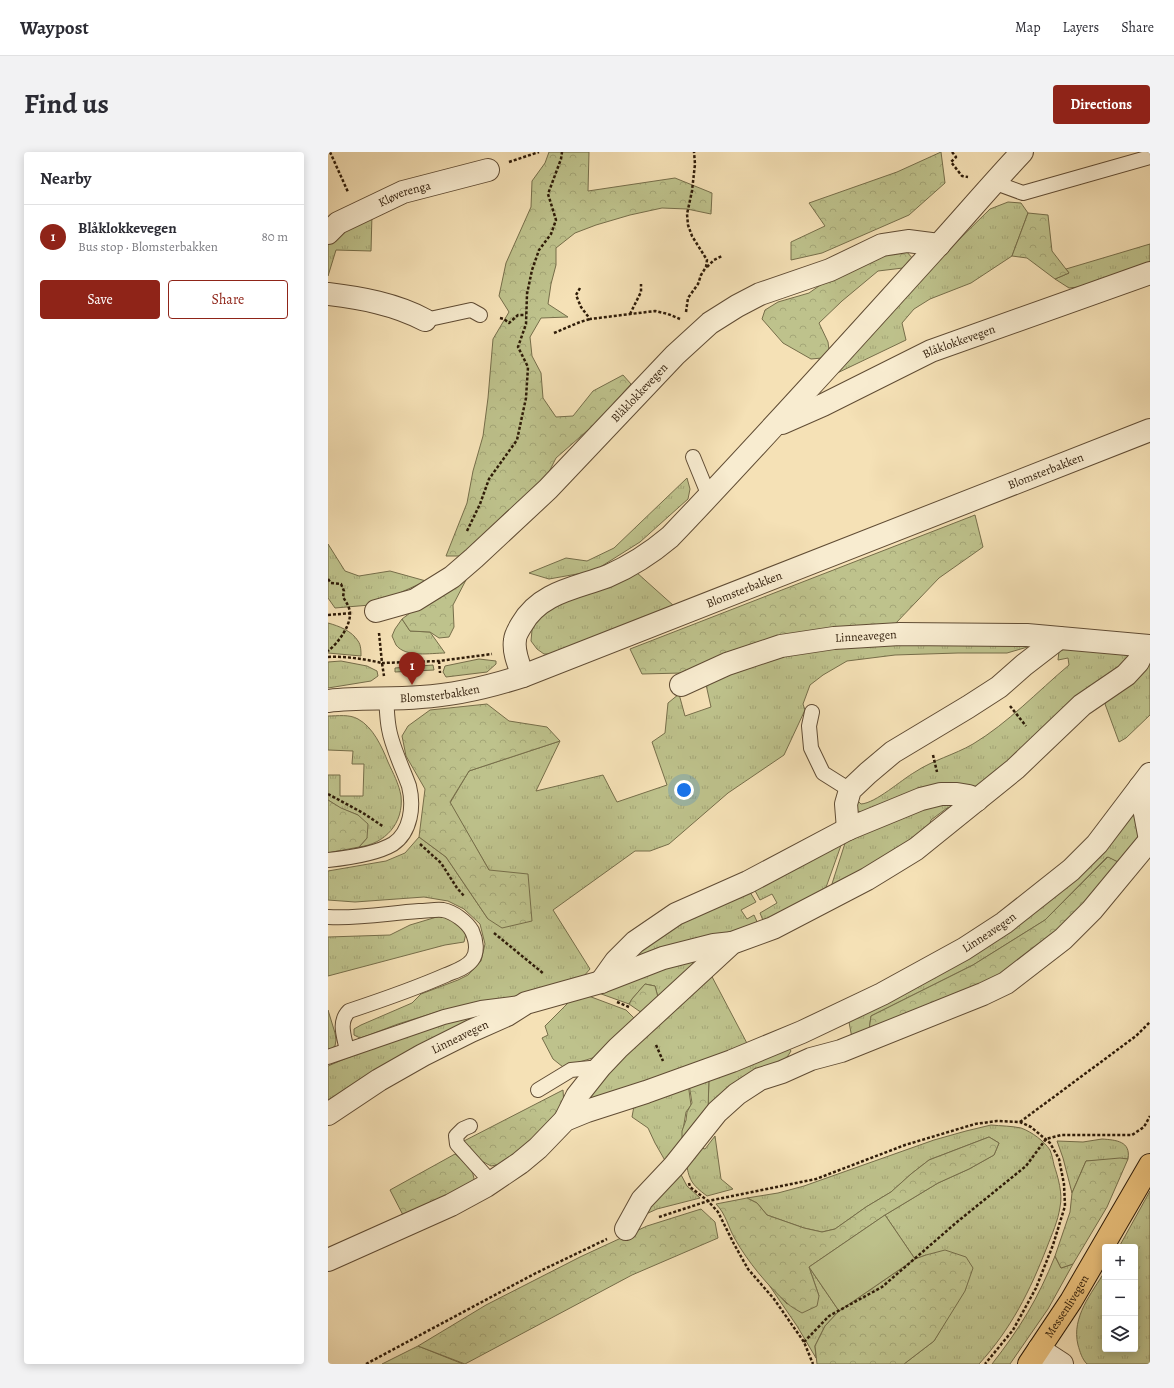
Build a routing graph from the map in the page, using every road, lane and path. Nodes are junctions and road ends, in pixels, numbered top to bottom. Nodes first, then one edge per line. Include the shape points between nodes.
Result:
1 (330, 152) edge
2 (539, 152) edge
3 (562, 152) edge
4 (694, 152) edge
5 (952, 152) edge
6 (1022, 152) edge
7 (1150, 157) edge
8 (488, 170) joint
9 (962, 176) dead end
10 (993, 182) junction
11 (345, 185) dead end
12 (328, 233) edge
13 (939, 245) junction
14 (722, 256) dead end
15 (706, 267) junction
16 (1150, 273) edge
17 (640, 284) dead end
18 (580, 288) dead end
19 (328, 294) edge
20 (630, 314) junction
21 (480, 315) joint
22 (526, 315) junction
23 (590, 319) junction
24 (425, 320) joint
25 (693, 326) junction
26 (554, 334) dead end
27 (775, 426) junction
28 (1150, 430) edge
29 (693, 457) dead end
30 (709, 496) junction
31 (464, 537) dead end
32 (328, 579) edge
33 (376, 611) joint
34 (1059, 638) junction
35 (1148, 646) edge
36 (328, 651) edge
37 (515, 652) junction
38 (328, 657) edge
39 (382, 663) junction
40 (523, 676) junction
41 (681, 685) dead end
42 (386, 699) junction
43 (328, 701) edge
44 (1013, 711) dead end
45 (812, 712) dead end
46 (1030, 731) dead end
47 (927, 732) junction
48 (1145, 781) edge
49 (850, 790) junction
50 (951, 794) junction
51 (977, 800) junction
52 (848, 829) junction
53 (1150, 840) edge
54 (328, 860) edge
55 (328, 917) edge
56 (732, 943) junction
57 (601, 982) junction
58 (526, 1003) junction
59 (1150, 1022) edge
60 (802, 1032) junction
61 (347, 1050) junction
62 (328, 1057) edge
63 (811, 1059) junction
64 (600, 1067) junction
65 (538, 1090) dead end
66 (328, 1114) edge
67 (1150, 1116) edge
68 (565, 1120) junction
69 (1020, 1122) junction
70 (470, 1126) dead end
71 (1046, 1139) junction
72 (1150, 1164) edge
73 (492, 1182) junction
74 (708, 1201) junction
75 (626, 1230) junction
76 (328, 1260) edge
77 (804, 1342) junction
78 (1034, 1356) edge
79 (366, 1364) edge
80 (813, 1364) edge
81 (985, 1364) edge
82 (1062, 1364) edge

1 - 11 path
2 - 8 path
3 - 22 path via 548,194 556,220 551,234 539,250 532,270
4 - 15 path via 688,225 707,260
5 - 9 path via 956,157 951,162
6 - 10 street, Blåklokkevegen
7 - 10 lane via 1023,193
8 - 12 street, Kløverenga via 403,192 338,223
10 - 13 street, Blåklokkevegen
13 - 25 street, Blåklokkevegen via 908,241 882,245 830,270 760,294 717,319
13 - 27 street, Blåklokkevegen
14 - 15 path
15 - 25 path via 688,298
16 - 27 street, Blåklokkevegen via 931,351
17 - 20 path via 641,292
18 - 23 path via 576,295
19 - 24 street via 392,306
20 - 23 path
20 - 25 path via 655,311
21 - 22 path via 489,310 509,323 518,315
21 - 24 lane via 471,310
22 - 31 path via 526,324 518,347 528,367 526,398 517,440 489,480
23 - 26 path
25 - 33 street, Blåklokkevegen via 675,355 548,489 474,558 415,600
27 - 30 street, Blåklokkevegen
28 - 40 street, Blomsterbakken
29 - 30 lane
30 - 37 street, Blåklokkevegen via 653,552 608,576 555,594 535,606 519,629 515,640
32 - 36 path via 331,583 341,584 350,613 342,634
33 - 39 path
34 - 35 street, Linneavegen
34 - 41 street, Linneavegen via 1027,635 900,634 834,638 781,646 727,664
34 - 47 street via 999,687
35 - 51 street, Linneavegen via 1126,675 1082,705 1015,769
37 - 39 path via 439,661
37 - 40 street, Blåklokkevegen
38 - 39 path
40 - 42 street, Blomsterbakken via 459,693
42 - 43 street, Blomsterbakken
42 - 54 lane via 389,730 409,788 410,817 405,832 393,844 370,852
44 - 46 path
45 - 49 lane via 809,726 811,748 817,761 823,773
47 - 49 street via 893,752
47 - 50 path via 935,767
48 - 53 street, Linneavegen
48 - 60 street, Linneavegen via 1097,844 1071,870 1004,923 964,949 882,994
49 - 52 street via 846,804
50 - 51 street via 969,796
50 - 52 street via 921,799
51 - 56 street, Linneavegen via 916,849 867,879 773,928
52 - 57 street via 748,882 676,914 635,942 616,961
53 - 63 street, Linneavegen via 1092,910 1063,939 1006,983 841,1051
55 - 61 lane via 444,910 464,921 472,930 475,940 476,954 465,966 349,1011 344,1016 342,1025
56 - 57 street, Linneavegen via 663,958
56 - 64 street, Linneavegen
57 - 58 street, Linneavegen
58 - 61 lane via 481,1008 444,1017
58 - 66 street, Linneavegen via 507,1015 423,1055
59 - 69 path via 1136,1036
60 - 63 street
60 - 68 street, Linneavegen via 732,1062
61 - 62 lane
63 - 75 street, Linneavegen via 760,1079 732,1098 642,1200
64 - 65 lane via 571,1070
64 - 68 street, Linneavegen via 577,1096
67 - 71 path via 1144,1127 1132,1135 1061,1135
68 - 73 street, Linneavegen via 538,1148
69 - 71 path
69 - 74 path via 997,1121 975,1124 905,1144 816,1179
70 - 73 lane via 456,1136 457,1144
71 - 77 path via 1026,1166 882,1287 829,1316
71 - 81 path via 1059,1159 1065,1206 1053,1246 1036,1288 1013,1330
72 - 78 main road, Messenlivegen via 1071,1301
73 - 76 street, Linneavegen via 451,1205
74 - 75 path
74 - 77 path via 718,1212 748,1269 774,1299
75 - 79 path via 536,1273
77 - 80 path
78 - 82 street

